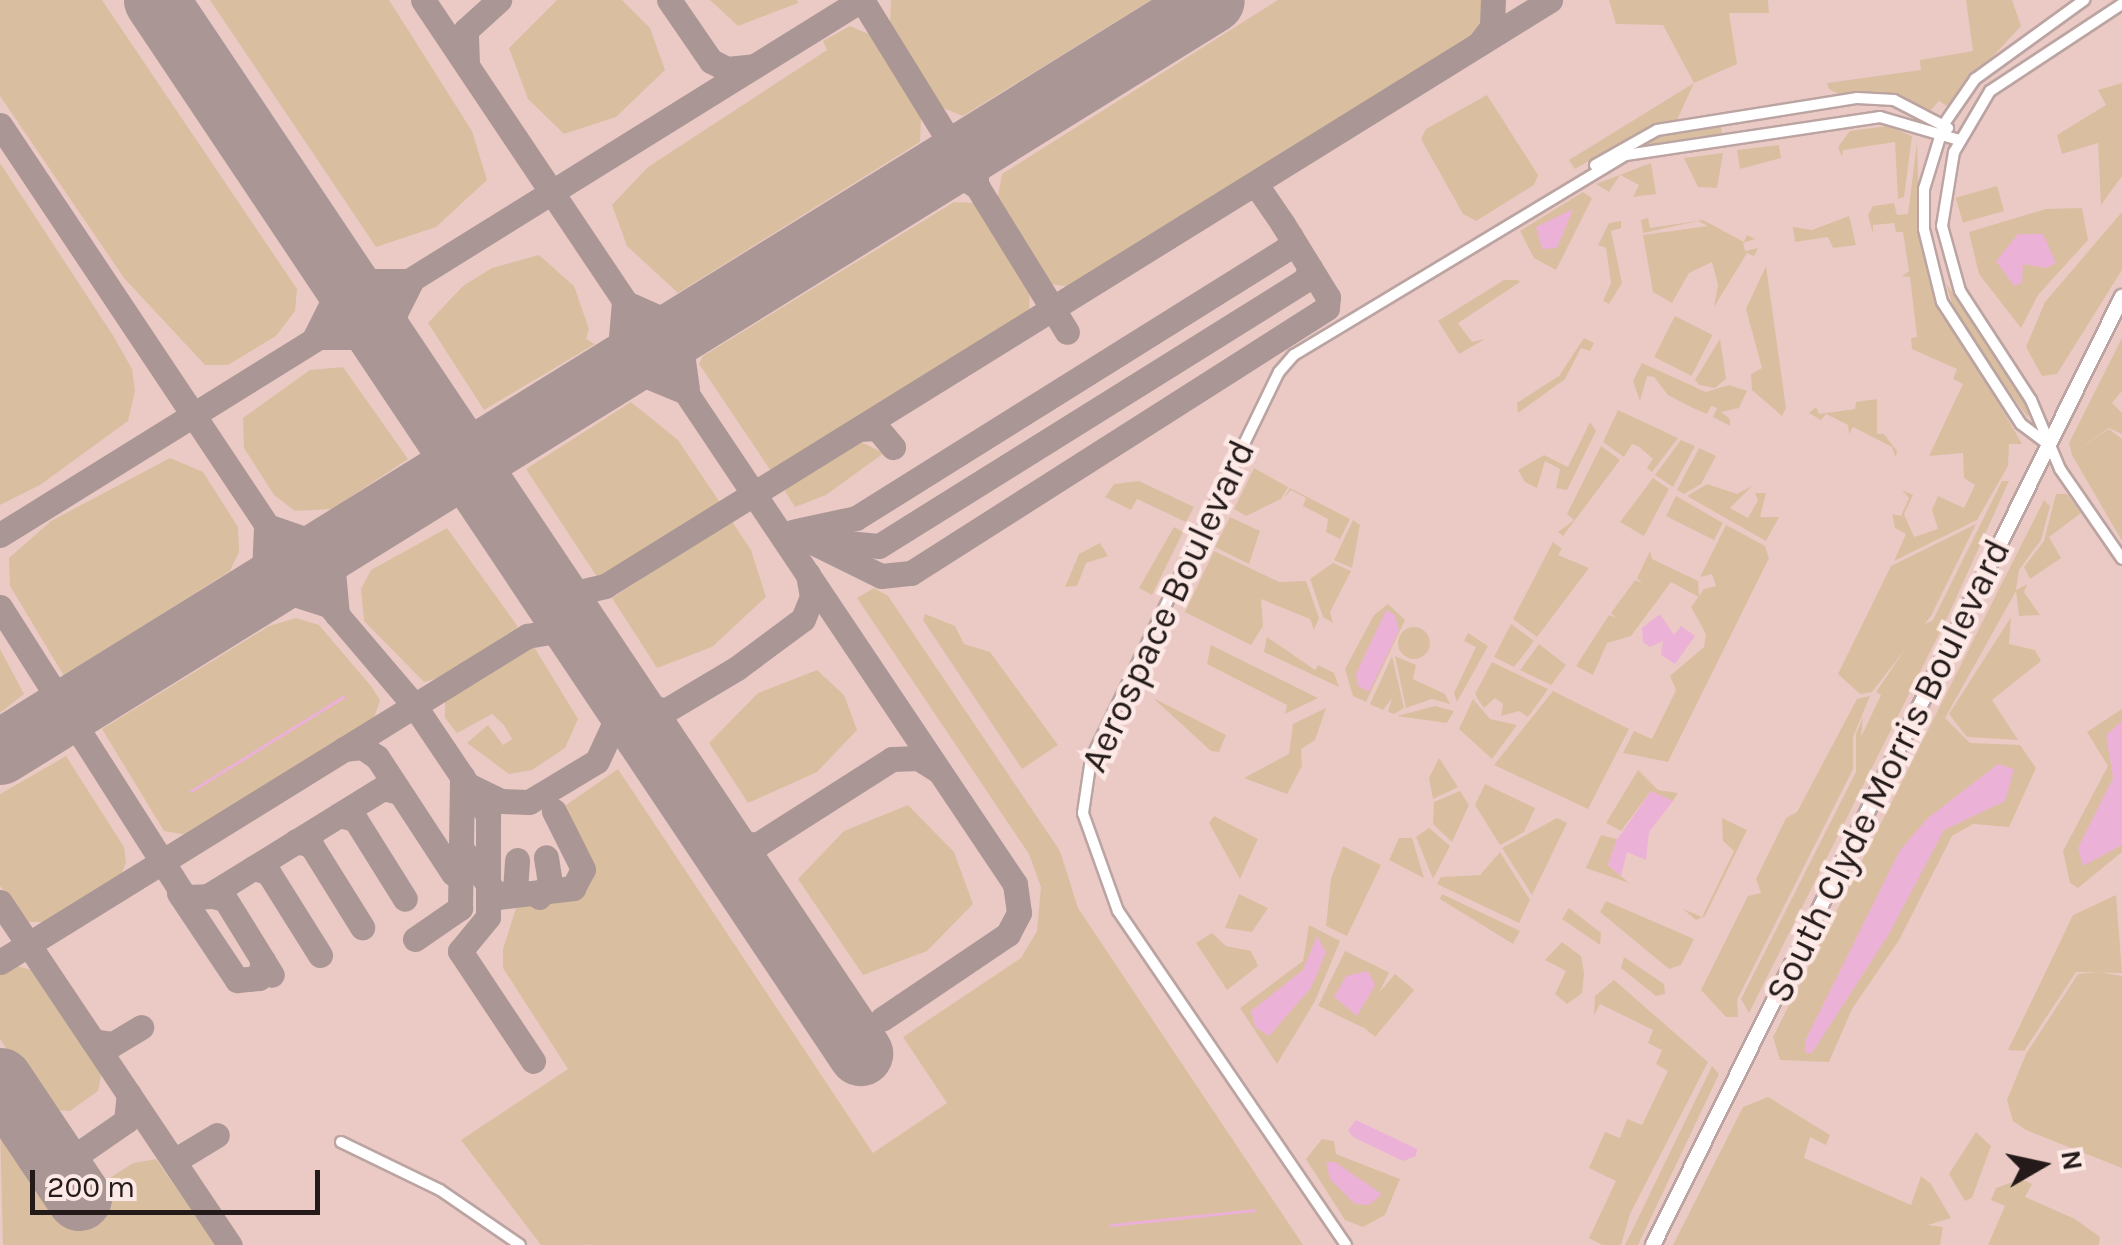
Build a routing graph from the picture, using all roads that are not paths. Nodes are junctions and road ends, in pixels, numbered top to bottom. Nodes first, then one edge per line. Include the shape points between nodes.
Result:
1 (2084, 0) edge
2 (2122, 4) edge
3 (2006, 52) junction
4 (2019, 68) junction
5 (1733, 118) junction
6 (1944, 124) junction
7 (1735, 137) junction
8 (1938, 138) junction
9 (1959, 140) junction
10 (1578, 179) junction
11 (2122, 297) edge
12 (2047, 444) junction
13 (2122, 559) edge
14 (341, 1142) dead end
15 (520, 1245) edge
16 (1346, 1245) edge
17 (1653, 1245) edge

1 - 3 street
2 - 4 street
3 - 4 street
3 - 6 street via 1975,79
4 - 9 street via 1990,91
5 - 6 street, Aerospace Boulevard via 1878,97
5 - 7 street
5 - 10 street, Aerospace Boulevard via 1640,136
6 - 8 street
6 - 9 street, Aerospace Boulevard
7 - 8 street, Aerospace Boulevard via 1896,117
7 - 10 street, Aerospace Boulevard via 1644,150
8 - 9 street, Aerospace Boulevard
8 - 12 street via 1923,215 1942,302 2021,424
9 - 12 street via 1942,211 1947,255 1972,312 2031,400
10 - 16 street, Aerospace Boulevard via 1286,361 1086,774 1082,813 1111,899
11 - 12 main road, South Clyde Morris Boulevard
12 - 13 street
12 - 17 main road, South Clyde Morris Boulevard
14 - 15 street via 440,1190

